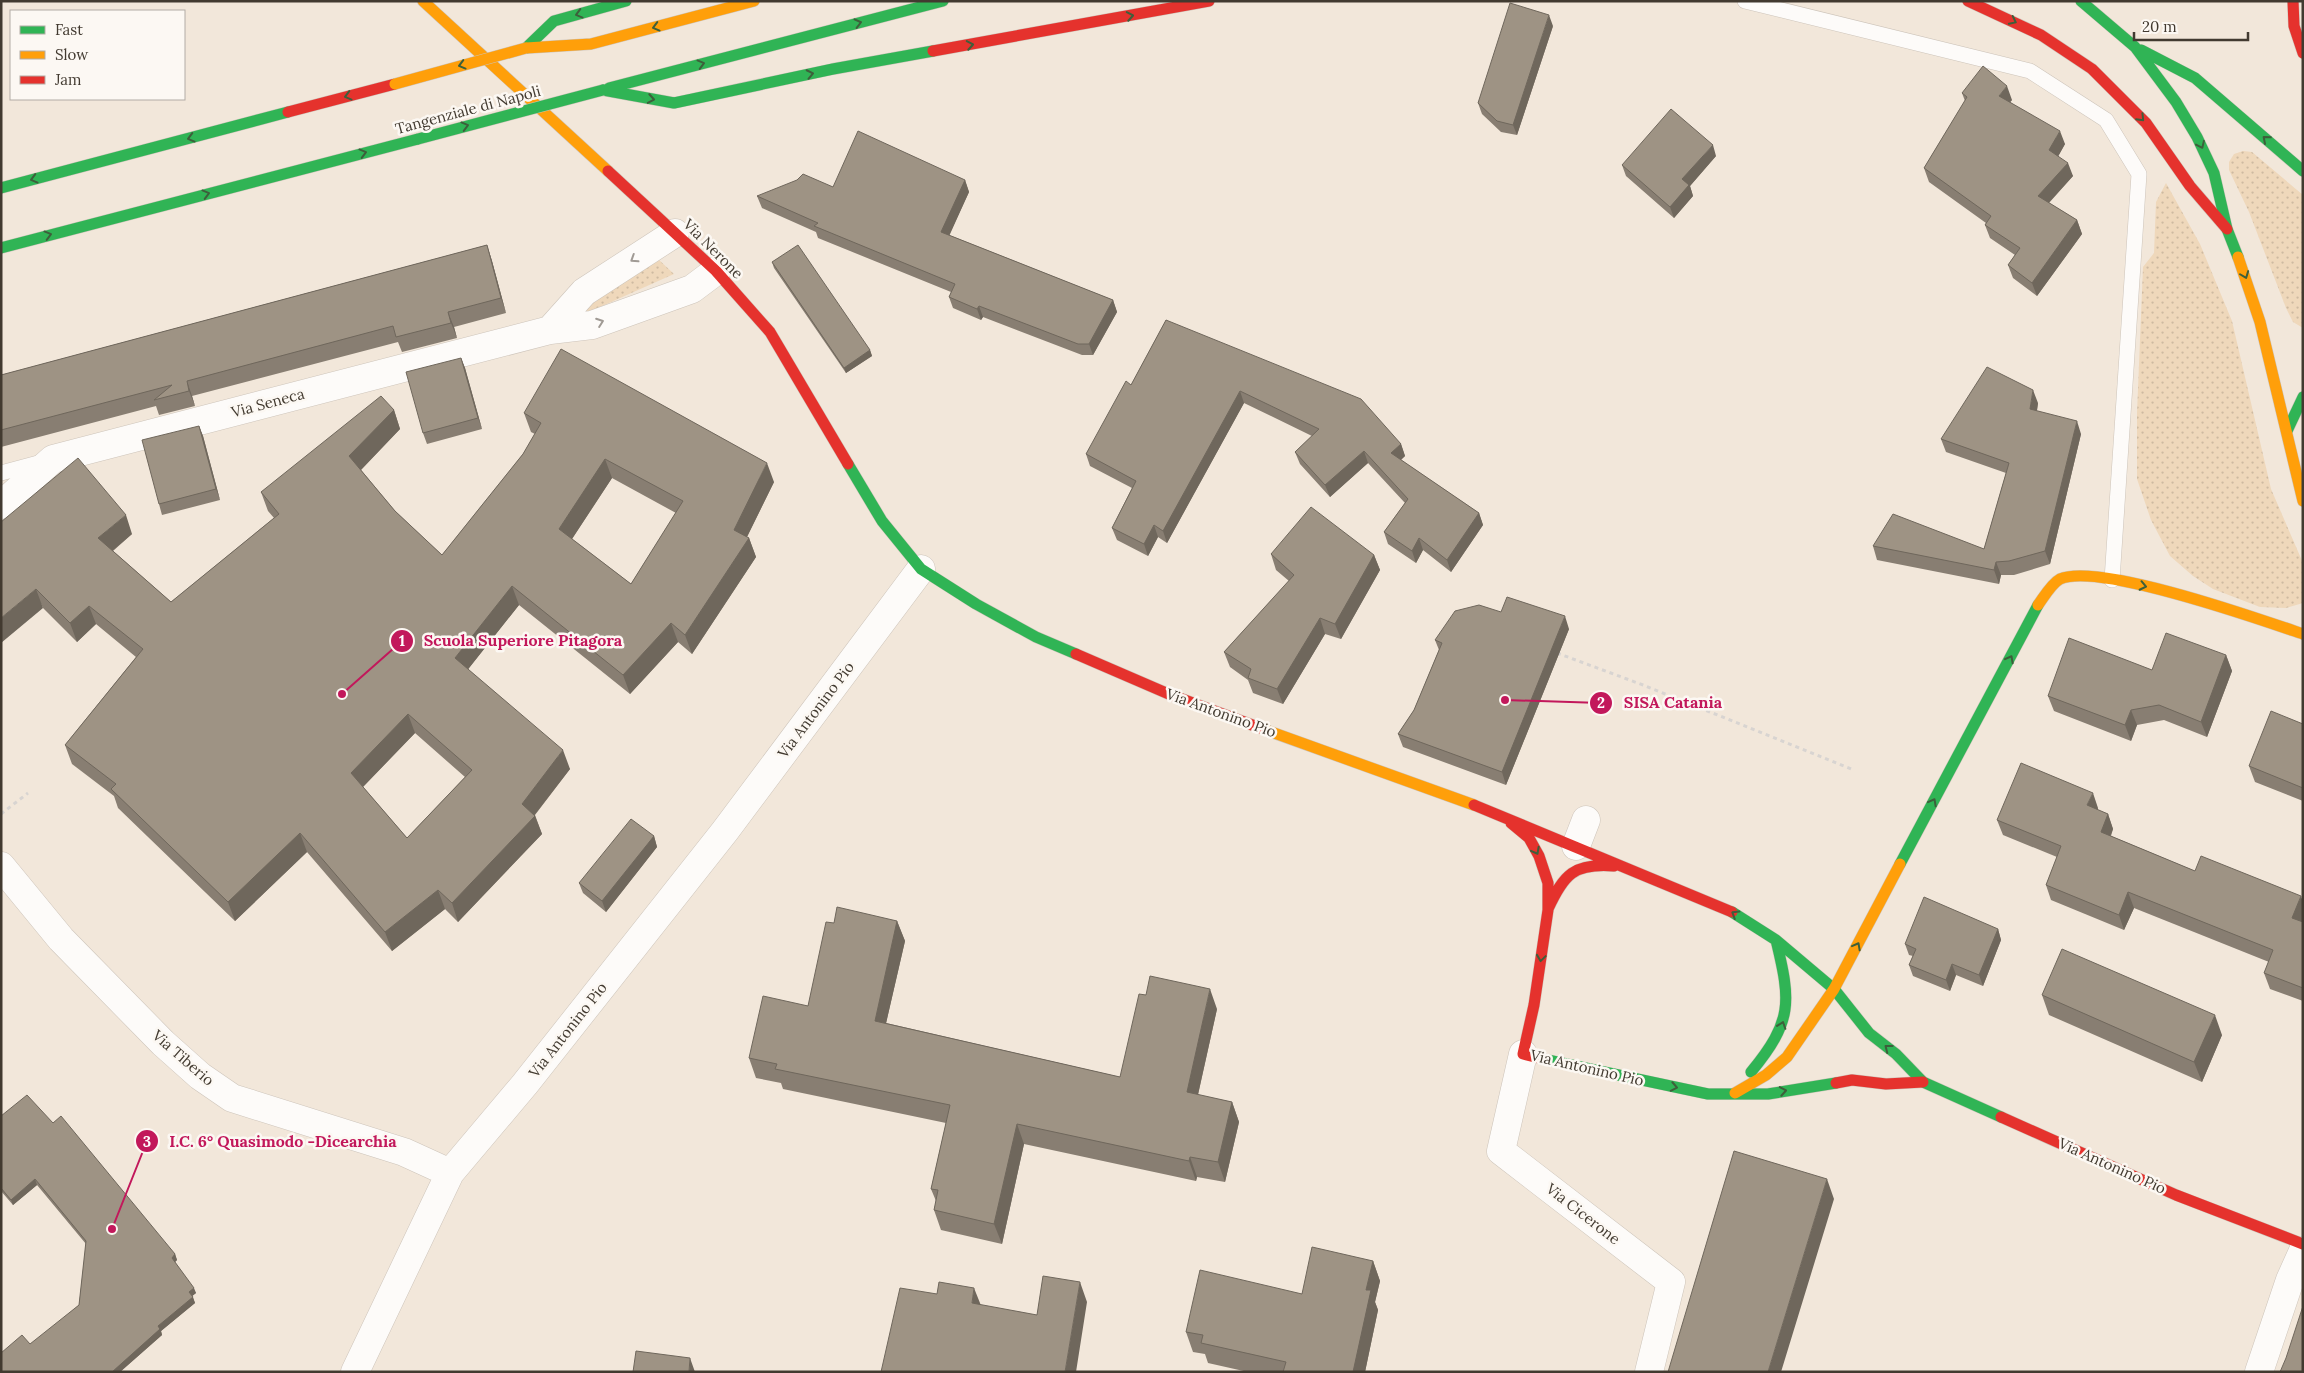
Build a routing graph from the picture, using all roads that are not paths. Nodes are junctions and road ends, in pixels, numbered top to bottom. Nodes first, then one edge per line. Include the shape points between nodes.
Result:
1 (423, 1) edge
2 (626, 1) edge
3 (754, 1) edge
4 (943, 1) edge
5 (1209, 1) edge
6 (1744, 1) edge
7 (1968, 1) edge
8 (2081, 1) edge
9 (2293, 1) edge
10 (2135, 47) junction
11 (526, 48) junction
12 (2303, 53) edge
13 (603, 90) junction
14 (2303, 171) edge
15 (1, 188) edge
16 (2227, 229) junction
17 (675, 233) junction
18 (1, 248) edge
19 (716, 271) junction
20 (550, 330) junction
21 (2303, 397) edge
22 (2287, 431) junction
23 (53, 459) junction
24 (1, 473) edge
25 (2303, 501) edge
26 (1, 504) edge
27 (921, 568) junction
28 (2112, 580) junction
29 (2303, 634) edge
30 (1503, 816) junction
31 (1586, 820) dead end
32 (1576, 846) junction
33 (1, 866) edge
34 (1625, 867) junction
35 (1548, 910) junction
36 (1776, 940) junction
37 (1834, 989) junction
38 (1524, 1054) junction
39 (1923, 1082) junction
40 (1735, 1094) junction
41 (450, 1173) junction
42 (2303, 1244) edge
43 (2303, 1251) edge
44 (355, 1372) edge
45 (1649, 1372) edge
46 (2259, 1372) edge

1 - 17 main road, Via Nerone
2 -> 11 main road via 554,22
3 -> 11 main road via 592,44
13 -> 4 main road, Tangenziale di Napoli
13 -> 5 main road via 674,103 833,69
6 - 28 lane via 2030,71 2106,120 2138,174
7 -> 16 main road via 2041,35 2092,69 2146,123 2190,186
8 - 10 main road
9 - 12 main road via 2294,26
14 -> 10 main road via 2195,78
10 -> 16 main road via 2176,102 2197,137 2214,173
11 -> 15 main road, bridge
18 -> 13 main road, Tangenziale di Napoli, bridge
16 -> 22 main road via 2260,322
17 - 19 main road, Via Nerone
17 -> 20 street via 584,292
20 -> 19 street, Via Seneca via 592,325 692,289
19 - 27 main road, Via Nerone via 770,332 882,521
20 - 23 street, Via Seneca
21 - 22 main road
22 - 25 main road
23 - 24 lane
23 - 26 street, Via Seneca
27 - 30 main road, Via Antonino Pio via 976,604 1036,637 1171,695
27 - 41 street, Via Antonino Pio via 725,831 526,1084
28 -> 29 main road via 2232,609
37 -> 28 main road via 2047,591 2061,578 2088,575
30 - 32 main road, Via Antonino Pio
30 -> 35 main road, Via Antonino Pio via 1529,838 1539,856 1548,883
31 - 32 street
32 - 34 main road, Via Antonino Pio
33 - 41 street, Via Tiberio via 61,939 163,1043 200,1076 232,1098 404,1152
34 - 35 main road, Via Antonino Pio via 1591,863 1572,871 1558,886
36 -> 34 main road, Via Antonino Pio via 1725,908
35 -> 38 main road, Via Antonino Pio
36 - 37 main road, Via Antonino Pio
40 -> 36 main road via 1769,1051 1787,1010 1788,990
39 -> 37 main road, Via Antonino Pio via 1896,1054 1869,1033
37 - 40 main road via 1788,1057
38 -> 40 main road, Via Antonino Pio via 1708,1094
38 - 45 street, Via Cicerone via 1501,1151 1671,1282
40 -> 39 main road, Via Antonino Pio via 1768,1094 1852,1080 1886,1084
39 - 42 main road, Via Antonino Pio via 2176,1195
41 - 44 street, Via Antonino Pio
43 - 46 street

